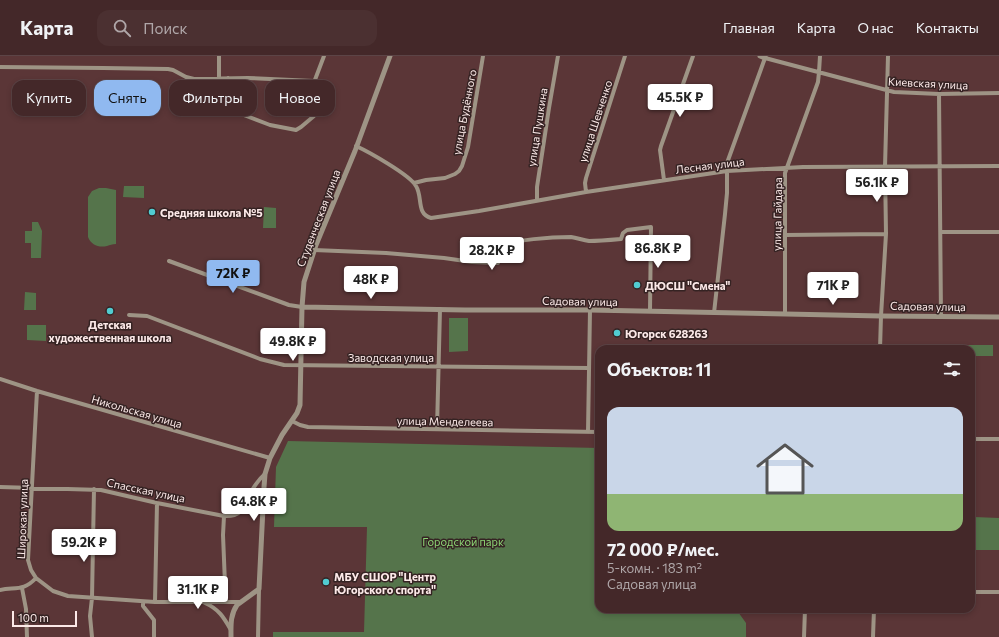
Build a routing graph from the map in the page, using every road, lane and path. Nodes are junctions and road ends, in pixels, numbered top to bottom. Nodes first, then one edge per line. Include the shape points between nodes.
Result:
1 (219, 56) edge
2 (324, 56) edge
3 (390, 56) edge
4 (483, 56) edge
5 (558, 56) edge
6 (625, 56) edge
7 (693, 56) edge
8 (820, 56) edge
9 (888, 56) edge
10 (763, 57) edge
11 (0, 67) edge
12 (819, 72) junction
13 (219, 78) junction
14 (228, 78) junction
15 (285, 80) edge
16 (314, 80) edge
17 (887, 91) junction
18 (999, 93) edge
19 (940, 94) junction
20 (314, 116) edge
21 (356, 146) junction
22 (940, 166) junction
23 (999, 166) edge
24 (885, 167) junction
25 (787, 168) junction
26 (727, 171) junction
27 (664, 180) junction
28 (414, 183) junction
29 (586, 192) junction
30 (538, 200) junction
31 (941, 232) junction
32 (999, 232) edge
33 (886, 234) junction
34 (785, 235) junction
35 (314, 250) junction
36 (169, 261) dead end
37 (302, 307) junction
38 (440, 309) junction
39 (590, 310) junction
40 (650, 311) junction
41 (714, 313) junction
42 (785, 314) junction
43 (129, 315) dead end
44 (881, 316) junction
45 (941, 317) junction
46 (999, 317) edge
47 (880, 345) edge
48 (301, 366) junction
49 (439, 366) junction
50 (589, 368) junction
51 (0, 379) edge
52 (37, 391) junction
53 (292, 421) junction
54 (437, 429) junction
55 (588, 432) junction
56 (595, 432) edge
57 (975, 439) edge
58 (999, 439) edge
59 (270, 458) junction
60 (265, 474) junction
61 (0, 487) edge
62 (32, 488) junction
63 (94, 490) junction
64 (157, 503) junction
65 (224, 516) junction
66 (36, 578) junction
67 (225, 584) dead end
68 (22, 588) junction
69 (0, 590) edge
70 (259, 590) junction
71 (975, 592) edge
72 (999, 592) edge
73 (92, 598) junction
74 (143, 602) junction
75 (155, 602) junction
76 (203, 602) junction
77 (241, 602) junction
78 (805, 613) edge
79 (874, 613) edge
80 (231, 634) edge
81 (26, 637) edge
82 (92, 637) edge
83 (154, 637) edge
84 (258, 637) edge
85 (804, 637) edge
86 (873, 637) edge

1 - 13 street
2 - 16 street
3 - 21 street, Студенческая улица
4 - 28 street, улица Будённого via 468,147 462,166 450,176
5 - 30 street, улица Пушкина via 536,194
6 - 29 street, улица Шевченко via 586,178
7 - 27 street via 660,150
8 - 12 street, улица Гайдара
9 - 17 street
10 - 12 street, Киевская улица
10 - 26 street via 727,163
11 - 13 street via 168,69 190,78
12 - 17 street, Киевская улица
12 - 25 street, улица Гайдара via 818,82
13 - 14 street
14 - 15 street
14 - 20 street via 227,102 236,112 296,130
17 - 19 street, Киевская улица
17 - 24 street
18 - 19 street, Киевская улица
19 - 22 street
21 - 28 street
21 - 35 street, Студенческая улица
22 - 23 street, Лесная улица
22 - 24 street, Лесная улица
22 - 31 street
24 - 25 street, Лесная улица
24 - 33 street
25 - 26 street, Лесная улица
25 - 34 street, улица Гайдара
26 - 27 street, Лесная улица
26 - 41 street
27 - 29 street, Лесная улица
28 - 30 street, Лесная улица via 421,210 431,218
29 - 30 street, Лесная улица
31 - 32 street
31 - 45 street
33 - 34 street
33 - 44 street
34 - 42 street, улица Гайдара
35 - 37 street, Студенческая улица via 303,286
35 - 40 street via 386,253 498,263 500,248 506,244 572,237 589,241 620,239 626,230 651,227
36 - 37 street, Садовая улица via 289,305
37 - 38 street, Садовая улица
37 - 48 street, Студенческая улица
38 - 39 street, Садовая улица
38 - 49 street
39 - 40 street, Садовая улица
39 - 50 street
40 - 41 street, Садовая улица
41 - 42 street, Садовая улица
42 - 44 street, Садовая улица
43 - 48 street, Заводская улица via 147,316 269,362
44 - 45 street, Садовая улица
44 - 47 street
45 - 46 street, Садовая улица
48 - 49 street, Заводская улица
48 - 53 street, Студенческая улица via 300,405
49 - 50 street, Заводская улица
49 - 54 street
50 - 55 street
51 - 52 street, Никольская улица
52 - 59 street, Никольская улица
52 - 62 street, Широкая улица
53 - 54 street, улица Менделеева via 308,427
53 - 59 street, Студенческая улица
54 - 55 street, улица Менделеева
55 - 56 street, улица Менделеева
57 - 58 street
59 - 60 street, Студенческая улица
60 - 65 street, Спасская улица via 255,486 244,508 235,515
60 - 70 street, Студенческая улица
61 - 62 street, Спасская улица
62 - 63 street, Спасская улица
62 - 66 street, Широкая улица via 28,560
63 - 64 street, Спасская улица
63 - 73 street
64 - 65 street, Спасская улица
64 - 75 street
65 - 67 street
66 - 68 street
66 - 73 street via 53,591 64,595
68 - 69 street
68 - 81 street via 26,609
70 - 77 street
70 - 84 street
71 - 72 street
73 - 74 street
73 - 82 street
74 - 75 street
74 - 83 street via 143,606 154,620
75 - 76 street
76 - 77 street
76 - 80 street via 217,610
77 - 80 street via 232,613
78 - 85 street
79 - 86 street

